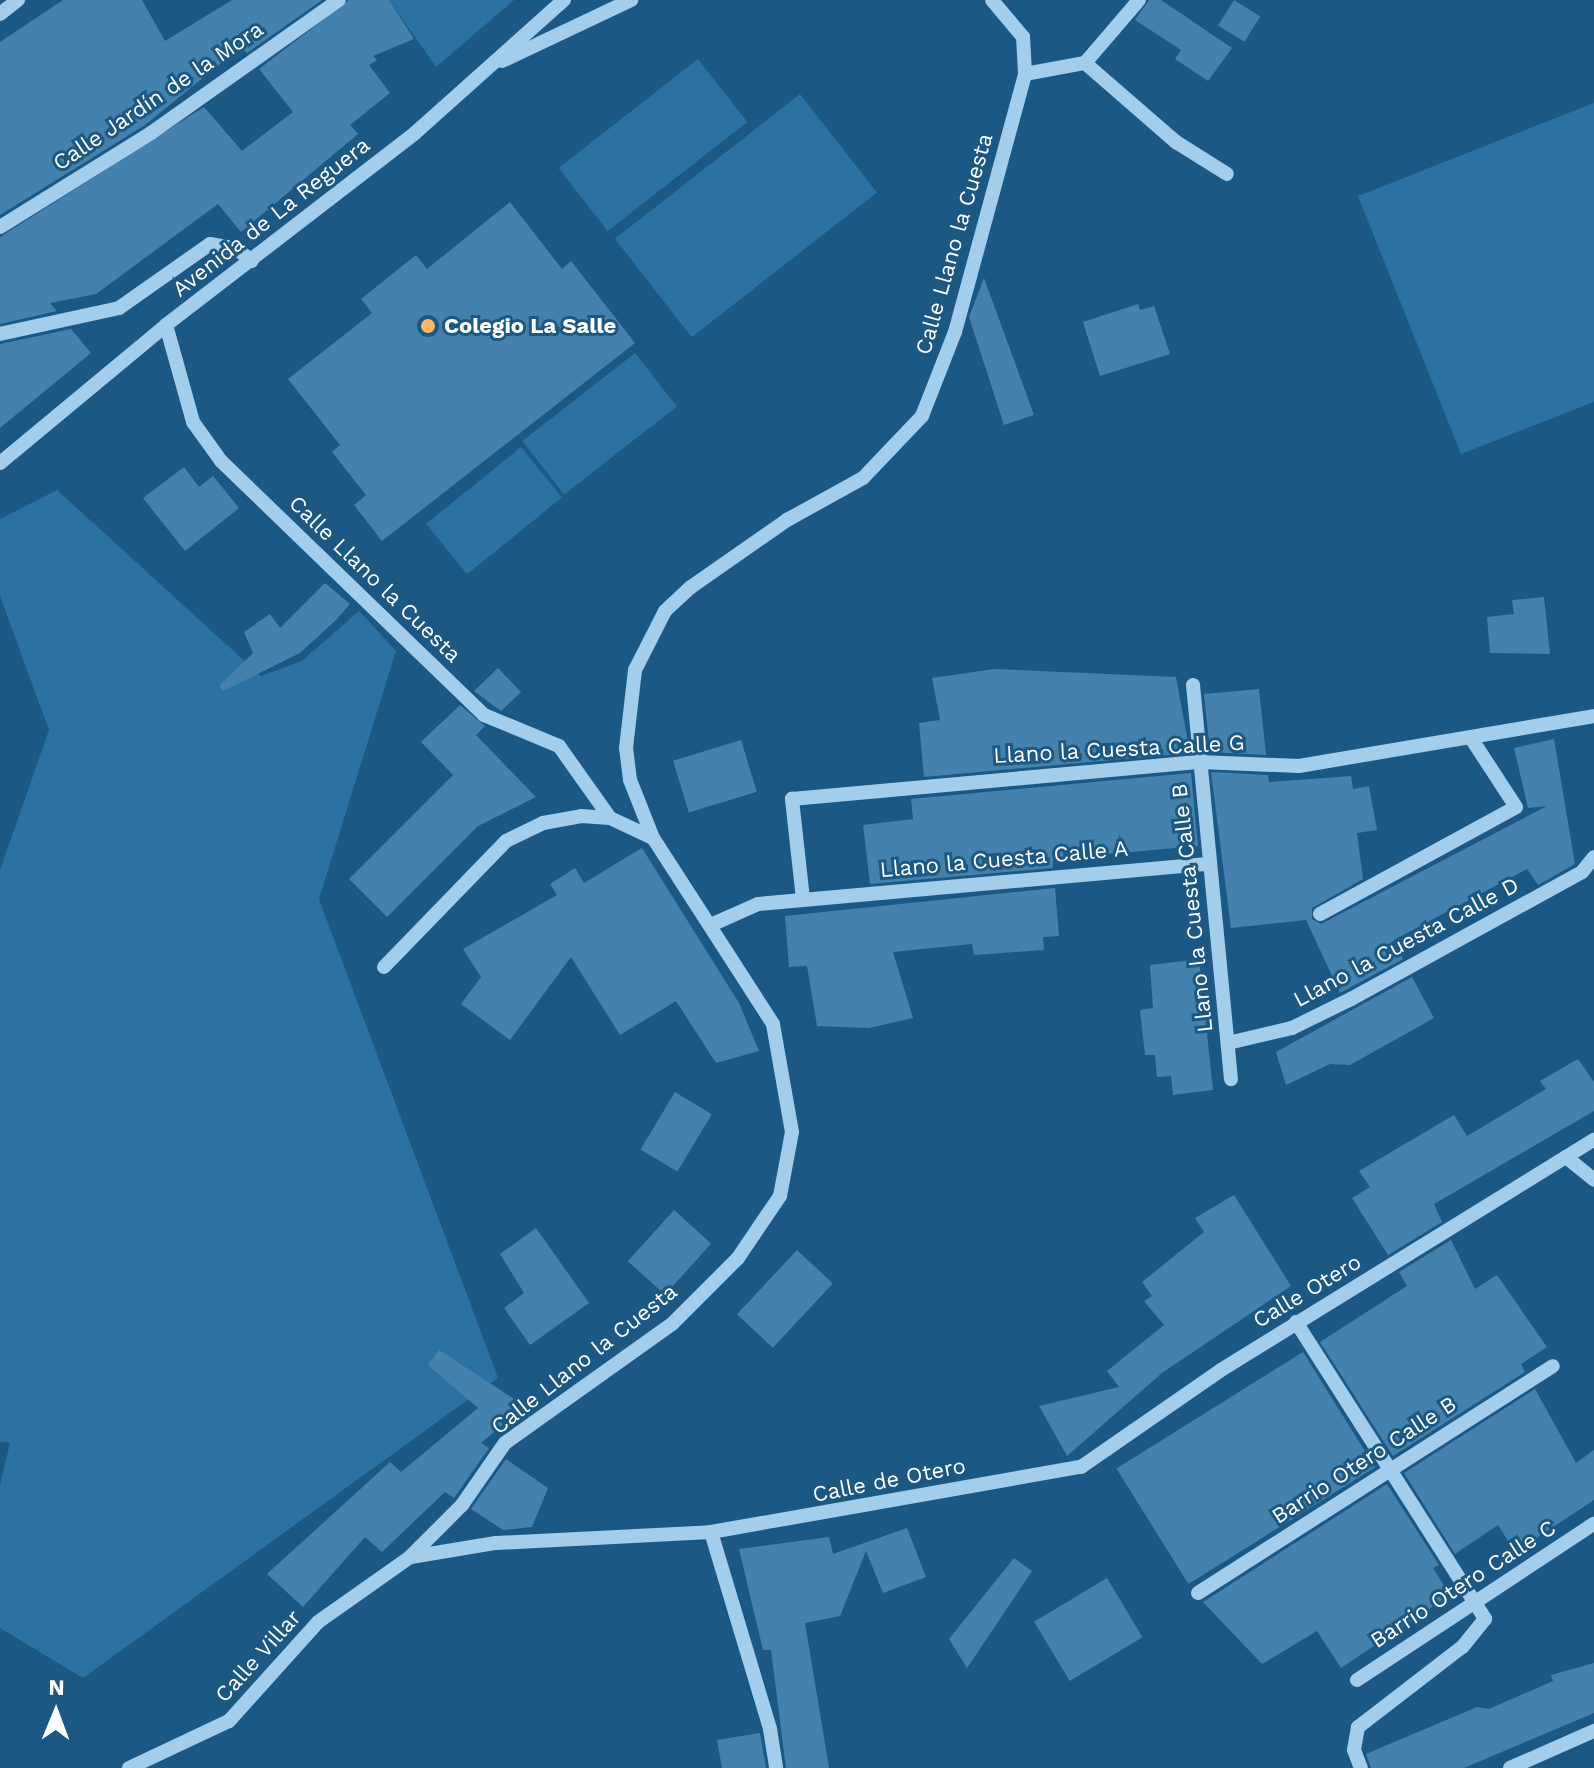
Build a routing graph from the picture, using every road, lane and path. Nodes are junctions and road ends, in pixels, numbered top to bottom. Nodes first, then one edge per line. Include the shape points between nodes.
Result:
1 (18, 0) edge
2 (339, 0) edge
3 (564, 0) edge
4 (631, 0) edge
5 (992, 0) edge
6 (1139, 0) edge
7 (0, 14) edge
8 (1085, 63) junction
9 (488, 68) junction
10 (1025, 74) junction
11 (1227, 174) dead end
12 (0, 227) edge
13 (252, 261) junction
14 (166, 325) junction
15 (0, 334) edge
16 (0, 463) edge
17 (1193, 685) dead end
18 (1594, 716) edge
19 (1471, 738) junction
20 (1200, 762) junction
21 (610, 818) junction
22 (653, 838) junction
23 (1594, 857) edge
24 (1210, 864) junction
25 (803, 899) junction
26 (1320, 914) dead end
27 (713, 924) junction
28 (384, 967) dead end
29 (1228, 1043) junction
30 (1231, 1079) dead end
31 (1594, 1140) edge
32 (1566, 1157) junction
33 (1594, 1180) edge
34 (1296, 1322) junction
35 (1553, 1366) dead end
36 (1075, 1469) joint
37 (1389, 1469) junction
38 (1594, 1524) edge
39 (711, 1532) junction
40 (410, 1557) junction
41 (1198, 1593) dead end
42 (1475, 1603) junction
43 (1357, 1680) dead end
44 (1594, 1731) edge
45 (129, 1768) edge
46 (776, 1768) edge
47 (1361, 1768) edge
48 (1510, 1768) edge

1 - 7 street
2 - 12 street, Calle Jardín de la Mora via 151,133
3 - 9 street, Avenida de La Reguera
4 - 9 street
5 - 10 street, Calle Llano la Cuesta via 1023,37
6 - 8 street
8 - 10 street
8 - 11 street via 1176,142
9 - 13 street, Avenida de La Reguera
10 - 22 street, Calle Llano la Cuesta via 955,332 922,416 863,478 711,570 665,611 648,637 635,670 626,748 630,780
13 - 14 street, Avenida de La Reguera
13 - 15 street via 237,249 210,244 119,308
14 - 16 street, Avenida de La Reguera
14 - 21 street, Calle Llano la Cuesta via 193,422 221,461 484,715 559,746
17 - 20 street, Llano la Cuesta Calle B
18 - 19 street, Llano la Cuesta Calle G
19 - 20 street, Llano la Cuesta Calle G via 1299,766
19 - 26 street via 1516,807
20 - 24 street, Llano la Cuesta Calle B
20 - 25 street, Llano la Cuesta Calle G via 792,799
21 - 22 street
21 - 28 street via 543,823 506,841
22 - 27 street, Calle Llano la Cuesta
23 - 29 street, Llano la Cuesta Calle D via 1582,872 1351,999 1292,1028
24 - 25 street, Llano la Cuesta Calle A
24 - 29 street, Llano la Cuesta Calle B
25 - 27 street via 758,904
27 - 40 street, Calle Llano la Cuesta via 773,1024 792,1132 780,1196 738,1258 672,1324 505,1443 462,1505
29 - 30 street, Llano la Cuesta Calle B
31 - 32 street, Calle Otero
32 - 33 street
32 - 34 street, Calle Otero
34 - 36 street, Calle Otero
34 - 37 street
35 - 37 street, Barrio Otero Calle B
36 - 39 street, Calle de Otero
37 - 41 street, Barrio Otero Calle B
37 - 42 street
38 - 42 street, Barrio Otero Calle C
39 - 40 street, Calle de Otero via 496,1543
39 - 46 street
40 - 45 street, Calle Villar via 318,1622 229,1721
42 - 43 street, Barrio Otero Calle C
42 - 47 street via 1485,1619 1482,1629 1358,1727 1354,1750
44 - 48 street

